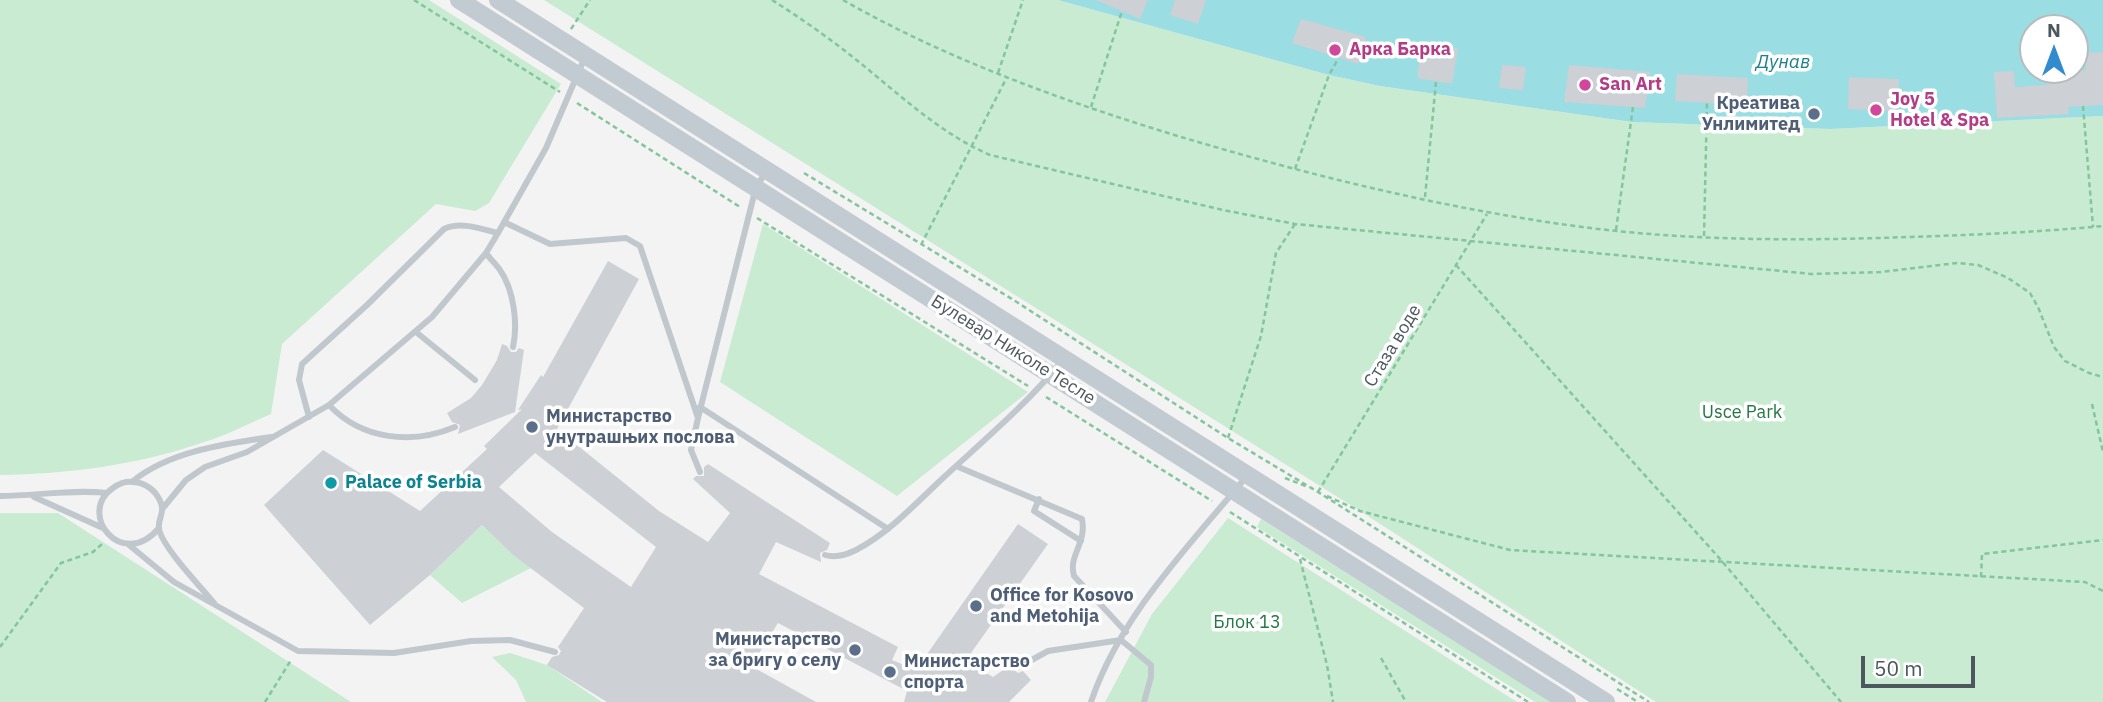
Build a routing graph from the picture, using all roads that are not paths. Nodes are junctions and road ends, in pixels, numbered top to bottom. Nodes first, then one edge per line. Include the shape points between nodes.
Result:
1 (458, 0) edge
2 (498, 0) edge
3 (585, 55) junction
4 (577, 74) junction
5 (767, 170) junction
6 (756, 187) junction
7 (504, 222) junction
8 (498, 233) junction
9 (485, 253) junction
10 (416, 332) junction
11 (513, 347) dead end
12 (1064, 358) junction
13 (1051, 374) junction
14 (475, 380) dead end
15 (329, 405) junction
16 (700, 407) junction
17 (309, 417) junction
18 (698, 418) junction
19 (455, 427) dead end
20 (276, 436) junction
21 (956, 466) junction
22 (700, 472) dead end
23 (1247, 474) junction
24 (133, 481) junction
25 (1234, 491) junction
26 (107, 493) junction
27 (0, 496) edge
28 (32, 496) junction
29 (1039, 499) junction
30 (163, 508) junction
31 (103, 527) junction
32 (159, 528) junction
33 (888, 528) junction
34 (1081, 541) junction
35 (129, 545) junction
36 (825, 555) dead end
37 (215, 604) junction
38 (1126, 632) junction
39 (1121, 640) junction
40 (555, 652) dead end
41 (1019, 667) dead end
42 (1091, 702) edge
43 (1143, 702) edge
44 (1567, 702) edge
45 (1606, 702) edge

1 - 4 main road, Булевар Николе Тесле
2 - 3 main road, Булевар Николе Тесле
3 - 4 lane
3 - 5 main road, Булевар Николе Тесле
4 - 6 main road, Булевар Николе Тесле
4 - 7 lane via 546,148
5 - 6 lane
5 - 12 main road, Булевар Николе Тесле
6 - 13 main road, Булевар Николе Тесле
6 - 16 lane
7 - 8 lane
7 - 18 lane via 550,244 626,238 640,246
8 - 9 lane
8 - 17 lane via 461,225 444,229 302,364 299,380
9 - 10 lane
9 - 11 lane via 502,272 510,296 515,318
10 - 14 lane
10 - 15 lane
12 - 13 lane
12 - 23 main road, Булевар Николе Тесле
13 - 21 lane
13 - 25 main road, Булевар Николе Тесле
15 - 17 lane
15 - 19 lane via 347,421 382,436 416,437
16 - 18 lane
16 - 33 lane
17 - 20 lane
18 - 22 lane via 691,450
20 - 24 lane via 167,461
20 - 30 lane via 205,467
21 - 29 lane
21 - 33 lane
23 - 25 lane
23 - 45 main road, Булевар Николе Тесле
24 - 26 lane
24 - 30 lane via 155,493
25 - 38 lane
25 - 44 main road, Булевар Николе Тесле
26 - 28 lane via 63,491
26 - 31 lane via 100,506
27 - 28 lane
28 - 31 lane
29 - 34 lane via 1034,511
29 - 34 lane via 1082,519 1085,532
30 - 32 lane
31 - 35 lane via 109,537
32 - 35 lane via 150,538
32 - 37 lane via 170,549
33 - 36 lane via 846,555
34 - 38 lane via 1071,567 1074,576
35 - 37 lane via 174,582
37 - 40 lane via 298,651 394,653 510,640
38 - 39 lane
39 - 41 lane via 1048,651
39 - 42 lane
39 - 43 lane via 1151,665

